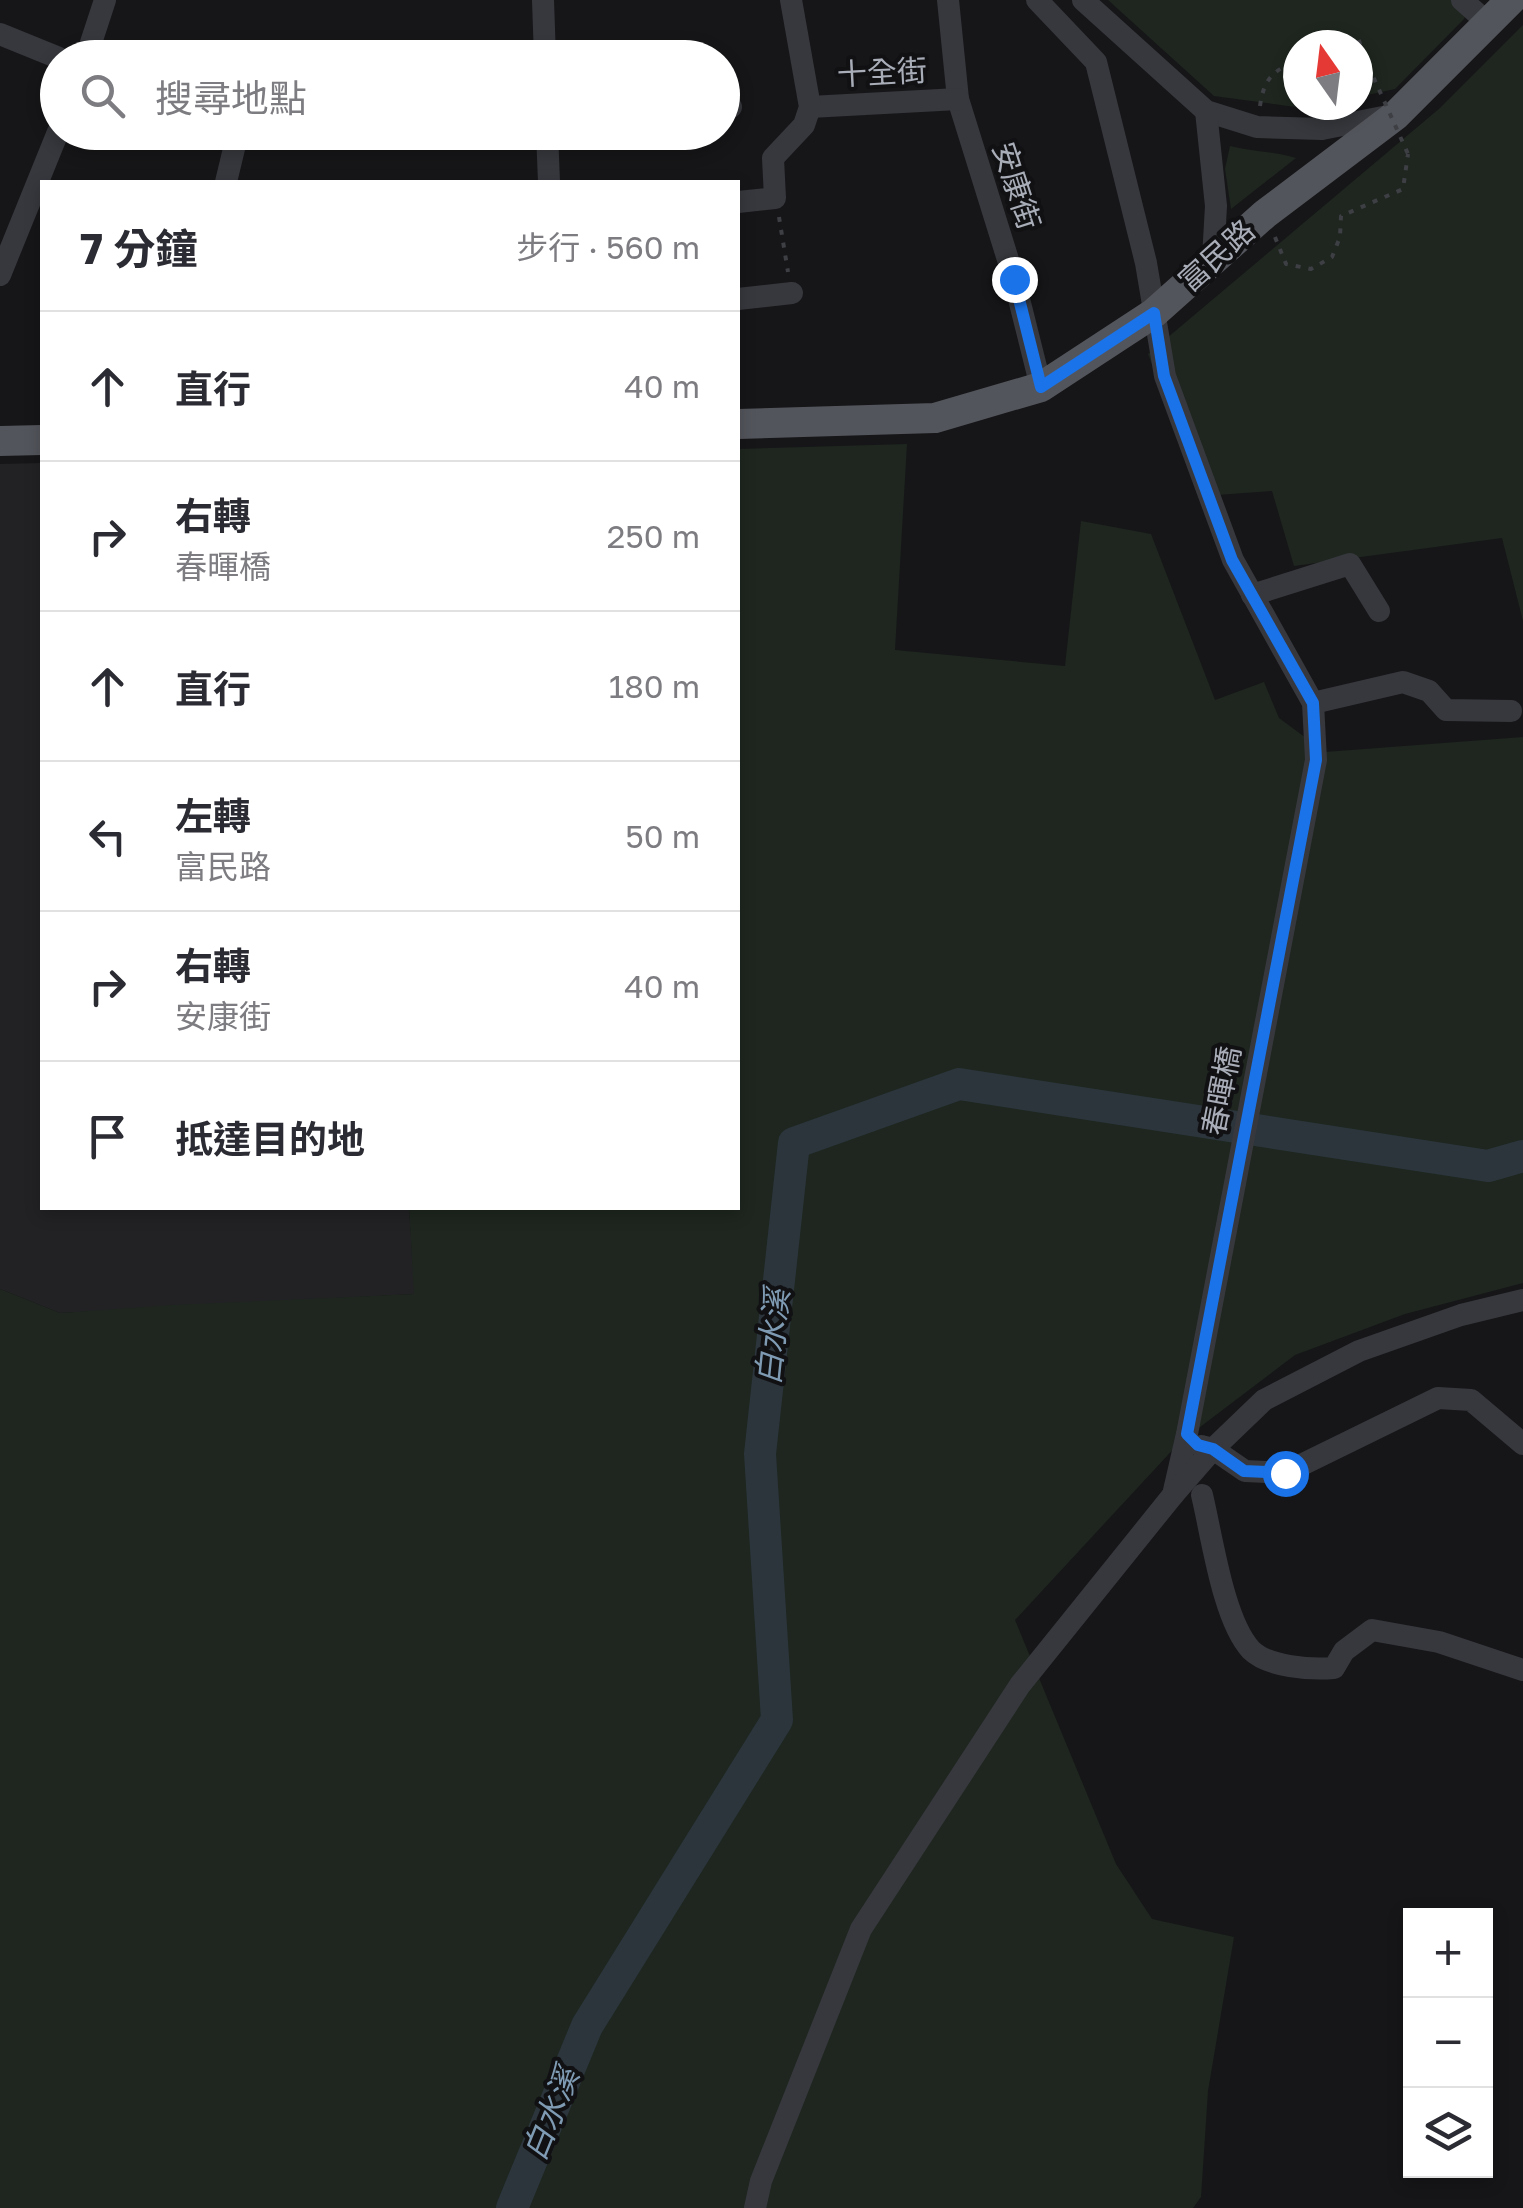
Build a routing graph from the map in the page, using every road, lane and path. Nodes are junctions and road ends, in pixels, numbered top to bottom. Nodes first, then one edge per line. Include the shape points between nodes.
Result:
1 (105, 0) edge
2 (543, 0) edge
3 (791, 0) edge
4 (948, 0) edge
5 (1037, 0) edge
6 (1084, 0) edge
7 (1462, 0) edge
8 (1511, 0) edge
9 (1489, 24) junction
10 (0, 34) edge
11 (92, 40) edge
12 (544, 40) edge
13 (40, 50) edge
14 (1283, 67) edge
15 (1373, 76) edge
16 (958, 99) junction
17 (810, 107) junction
18 (1206, 111) junction
19 (1396, 115) junction
20 (1256, 127) junction
21 (51, 150) edge
22 (234, 150) edge
23 (548, 150) edge
24 (226, 180) edge
25 (549, 180) edge
26 (775, 198) junction
27 (740, 202) edge
28 (1265, 214) junction
29 (1213, 258) junction
30 (0, 275) edge
31 (792, 292) joint
32 (740, 299) edge
33 (1154, 313) junction
34 (1041, 387) junction
35 (740, 424) edge
36 (40, 440) edge
37 (0, 441) edge
38 (1252, 595) junction
39 (1379, 611) dead end
40 (1313, 703) junction
41 (1511, 710) dead end
42 (1523, 1300) edge
43 (1187, 1434) junction
44 (1523, 1444) edge
45 (1213, 1449) junction
46 (1202, 1494) dead end
47 (1172, 1495) junction
48 (1523, 1670) edge
49 (755, 2208) edge

1 - 11 street
2 - 12 street
3 - 17 street
4 - 16 street, 安康街
5 - 33 street via 1096,62
6 - 18 street
7 - 9 street
8 - 9 main road, 富民路
9 - 19 main road, 富民路
10 - 13 street
14 - 20 path via 1262,92
15 - 28 path, bridge via 1408,154 1403,189 1342,216 1332,257 1310,269 1286,264
16 - 17 street, 十全街
16 - 34 street, 安康街
17 - 26 street via 804,124 773,158
18 - 20 street
18 - 29 street via 1216,206
19 - 20 street via 1322,129
19 - 28 main road, 富民路
21 - 30 street
22 - 24 street
23 - 25 street
26 - 27 street
26 - 31 path
28 - 29 main road, 富民路
29 - 33 main road, 富民路
31 - 32 street
33 - 34 main road, 富民路
33 - 38 street via 1164,376 1232,560
34 - 35 main road, 富民路 via 935,418
36 - 37 main road
38 - 39 street via 1350,564
38 - 40 street
40 - 41 street via 1403,682 1429,691 1446,710
40 - 43 street, 春暉橋 via 1316,760
42 - 45 street via 1360,1351 1264,1400
43 - 45 street
43 - 47 street, 春暉橋
44 - 45 street via 1471,1400 1438,1398 1285,1473 1244,1471
45 - 47 street
46 - 48 street via 1232,1619 1252,1651 1272,1661 1334,1668 1372,1630 1439,1642
47 - 49 street via 1020,1686 861,1928

